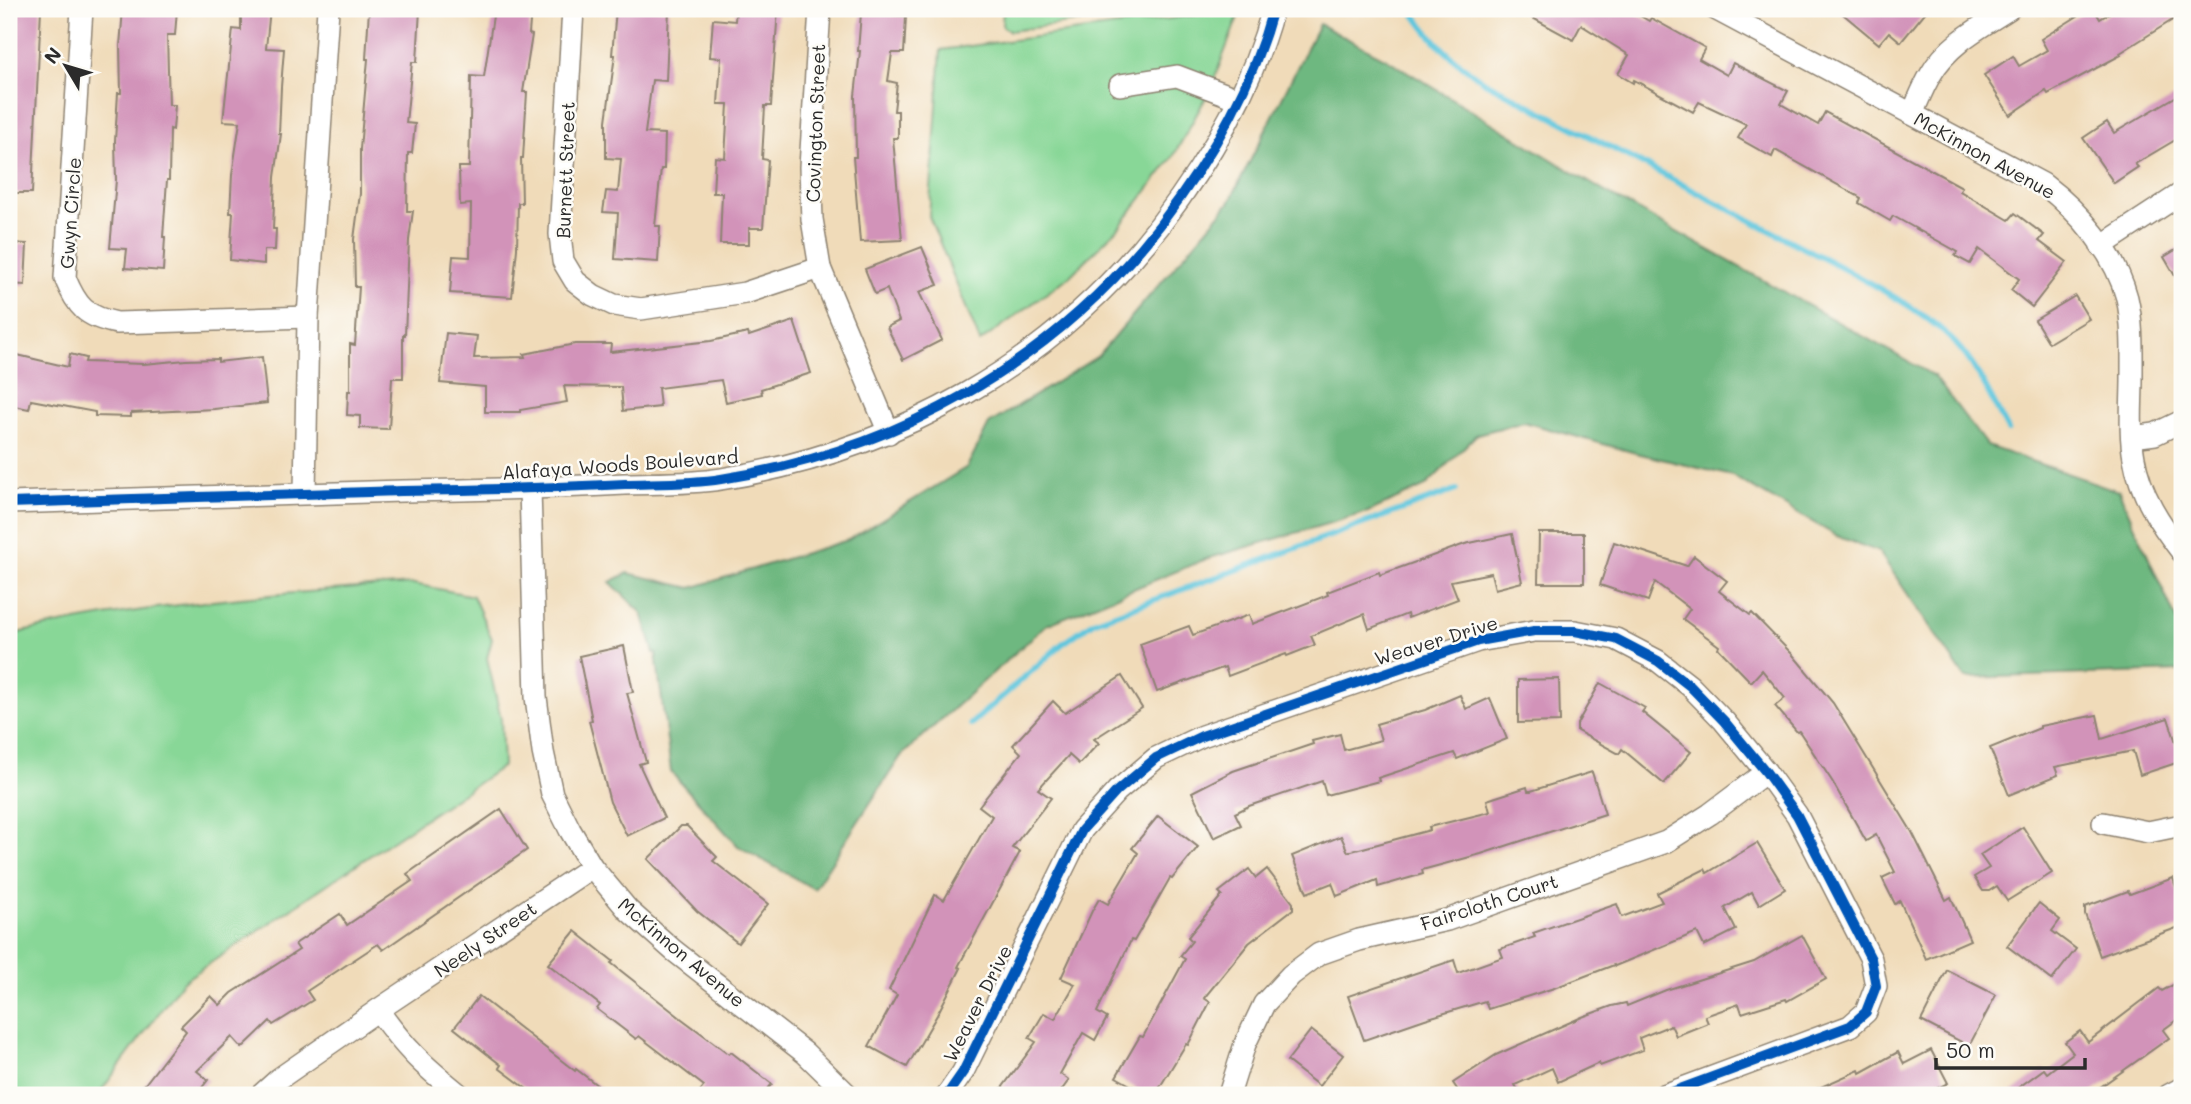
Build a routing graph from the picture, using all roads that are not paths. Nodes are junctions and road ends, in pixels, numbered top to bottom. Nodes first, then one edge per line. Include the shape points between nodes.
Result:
1 (82, 9) edge
2 (328, 9) edge
3 (573, 9) edge
4 (820, 9) edge
5 (1273, 9) edge
6 (1715, 9) edge
7 (2009, 9) edge
8 (1120, 85) dead end
9 (1238, 99) junction
10 (1912, 114) junction
11 (2182, 193) edge
12 (2101, 246) junction
13 (820, 268) junction
14 (308, 317) junction
15 (2182, 421) edge
16 (889, 433) junction
17 (2132, 437) junction
18 (530, 489) junction
19 (305, 493) junction
20 (9, 503) edge
21 (2182, 552) edge
22 (1766, 772) junction
23 (2103, 823) dead end
24 (2182, 825) edge
25 (592, 867) junction
26 (379, 1010) junction
27 (2182, 1088) edge
28 (261, 1095) edge
29 (460, 1095) edge
30 (848, 1095) edge
31 (947, 1095) edge
32 (1229, 1095) edge
33 (1664, 1095) edge
34 (2169, 1095) edge

1 - 14 street, Gwyn Circle via 65,278 73,296 85,312 117,323
2 - 14 street
3 - 13 street, Burnett Street via 560,234 564,261 575,281 614,305 641,309 745,293
4 - 13 street, Covington Street via 810,167
5 - 9 street, Alafaya Woods Boulevard
6 - 10 street, McKinnon Avenue
7 - 10 street via 1946,53
8 - 9 street via 1177,76
9 - 16 street, Alafaya Woods Boulevard via 1188,189 1138,253 1084,309 1015,364 955,402
10 - 12 street, McKinnon Avenue via 2043,184 2081,218
11 - 12 street
12 - 17 street, McKinnon Avenue via 2127,299 2132,335
13 - 16 street, Covington Street
14 - 19 street
15 - 17 street via 2155,434
16 - 18 street, Alafaya Woods Boulevard via 773,469 717,480
17 - 21 street, McKinnon Avenue via 2141,486 2160,524
18 - 19 street, Alafaya Woods Boulevard
18 - 25 street, McKinnon Avenue via 536,697 543,752 552,794
19 - 20 street, Alafaya Woods Boulevard
22 - 31 street, Weaver Drive via 1724,720 1658,661 1616,639 1575,631 1534,631 1478,641 1202,736 1156,758 1116,791 1082,830 963,1072
22 - 32 street, Faircloth Court via 1666,842 1447,920 1319,954 1264,1004
22 - 33 street, Weaver Drive via 1797,815 1865,947 1876,986 1866,1012 1850,1027
23 - 24 street via 2148,832
25 - 26 street, Neely Street
25 - 30 street, McKinnon Avenue via 628,910 805,1053
26 - 28 street, Neely Street
26 - 29 street via 402,1044
27 - 34 street

